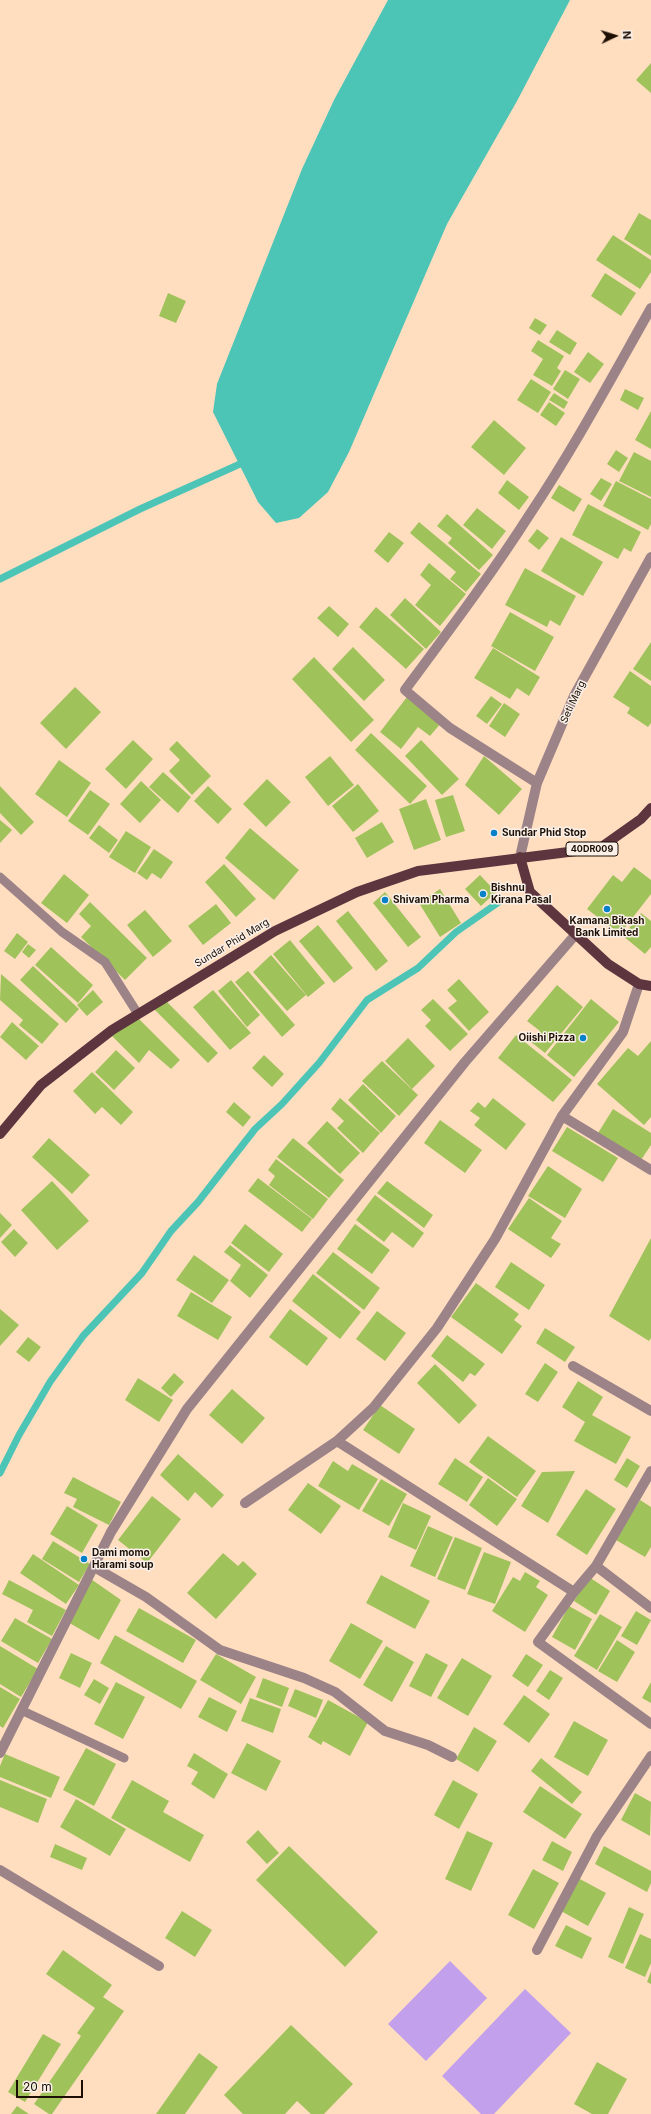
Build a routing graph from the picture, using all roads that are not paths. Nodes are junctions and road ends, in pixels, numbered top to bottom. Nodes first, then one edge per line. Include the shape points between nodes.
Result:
1 (651, 308) edge
2 (651, 557) edge
3 (537, 783) junction
4 (651, 808) edge
5 (520, 857) junction
6 (0, 877) edge
7 (576, 934) junction
8 (639, 984) junction
9 (651, 986) edge
10 (138, 1014) junction
11 (562, 1116) junction
12 (0, 1134) edge
13 (651, 1170) edge
14 (573, 1366) dead end
15 (651, 1411) edge
16 (337, 1442) junction
17 (651, 1471) edge
18 (246, 1503) dead end
19 (596, 1566) junction
20 (94, 1567) junction
21 (574, 1592) junction
22 (651, 1608) edge
23 (23, 1710) junction
24 (651, 1724) edge
25 (0, 1753) edge
26 (651, 1756) edge
27 (452, 1757) dead end
28 (124, 1758) dead end
29 (0, 1870) edge
30 (537, 1950) dead end
31 (159, 1966) dead end

1 - 3 street via 531,513 483,584 405,690 450,728
2 - 3 street, Seti Marg via 574,696
3 - 5 street, Seti Marg
4 - 5 main road, 40DR009 via 641,819 600,848
5 - 7 main road via 530,892
5 - 10 main road, Sundar Phid Marg via 418,871 357,892 275,931
6 - 10 lane via 62,932 105,962
7 - 8 main road via 608,964
7 - 20 street via 465,1062 186,1409 111,1532
8 - 9 main road
8 - 11 street via 623,1032
10 - 12 main road, Sundar Phid Marg via 112,1030 40,1085
11 - 13 street
11 - 16 street via 495,1240 437,1328 373,1408
14 - 15 street
16 - 18 street
16 - 21 street
17 - 19 street
19 - 21 street
19 - 22 street
20 - 23 street
20 - 27 street via 146,1597 220,1650 304,1678 334,1692 385,1731 428,1745
21 - 24 street via 538,1642
23 - 25 street
23 - 28 lane
26 - 30 street via 597,1836
29 - 31 street

